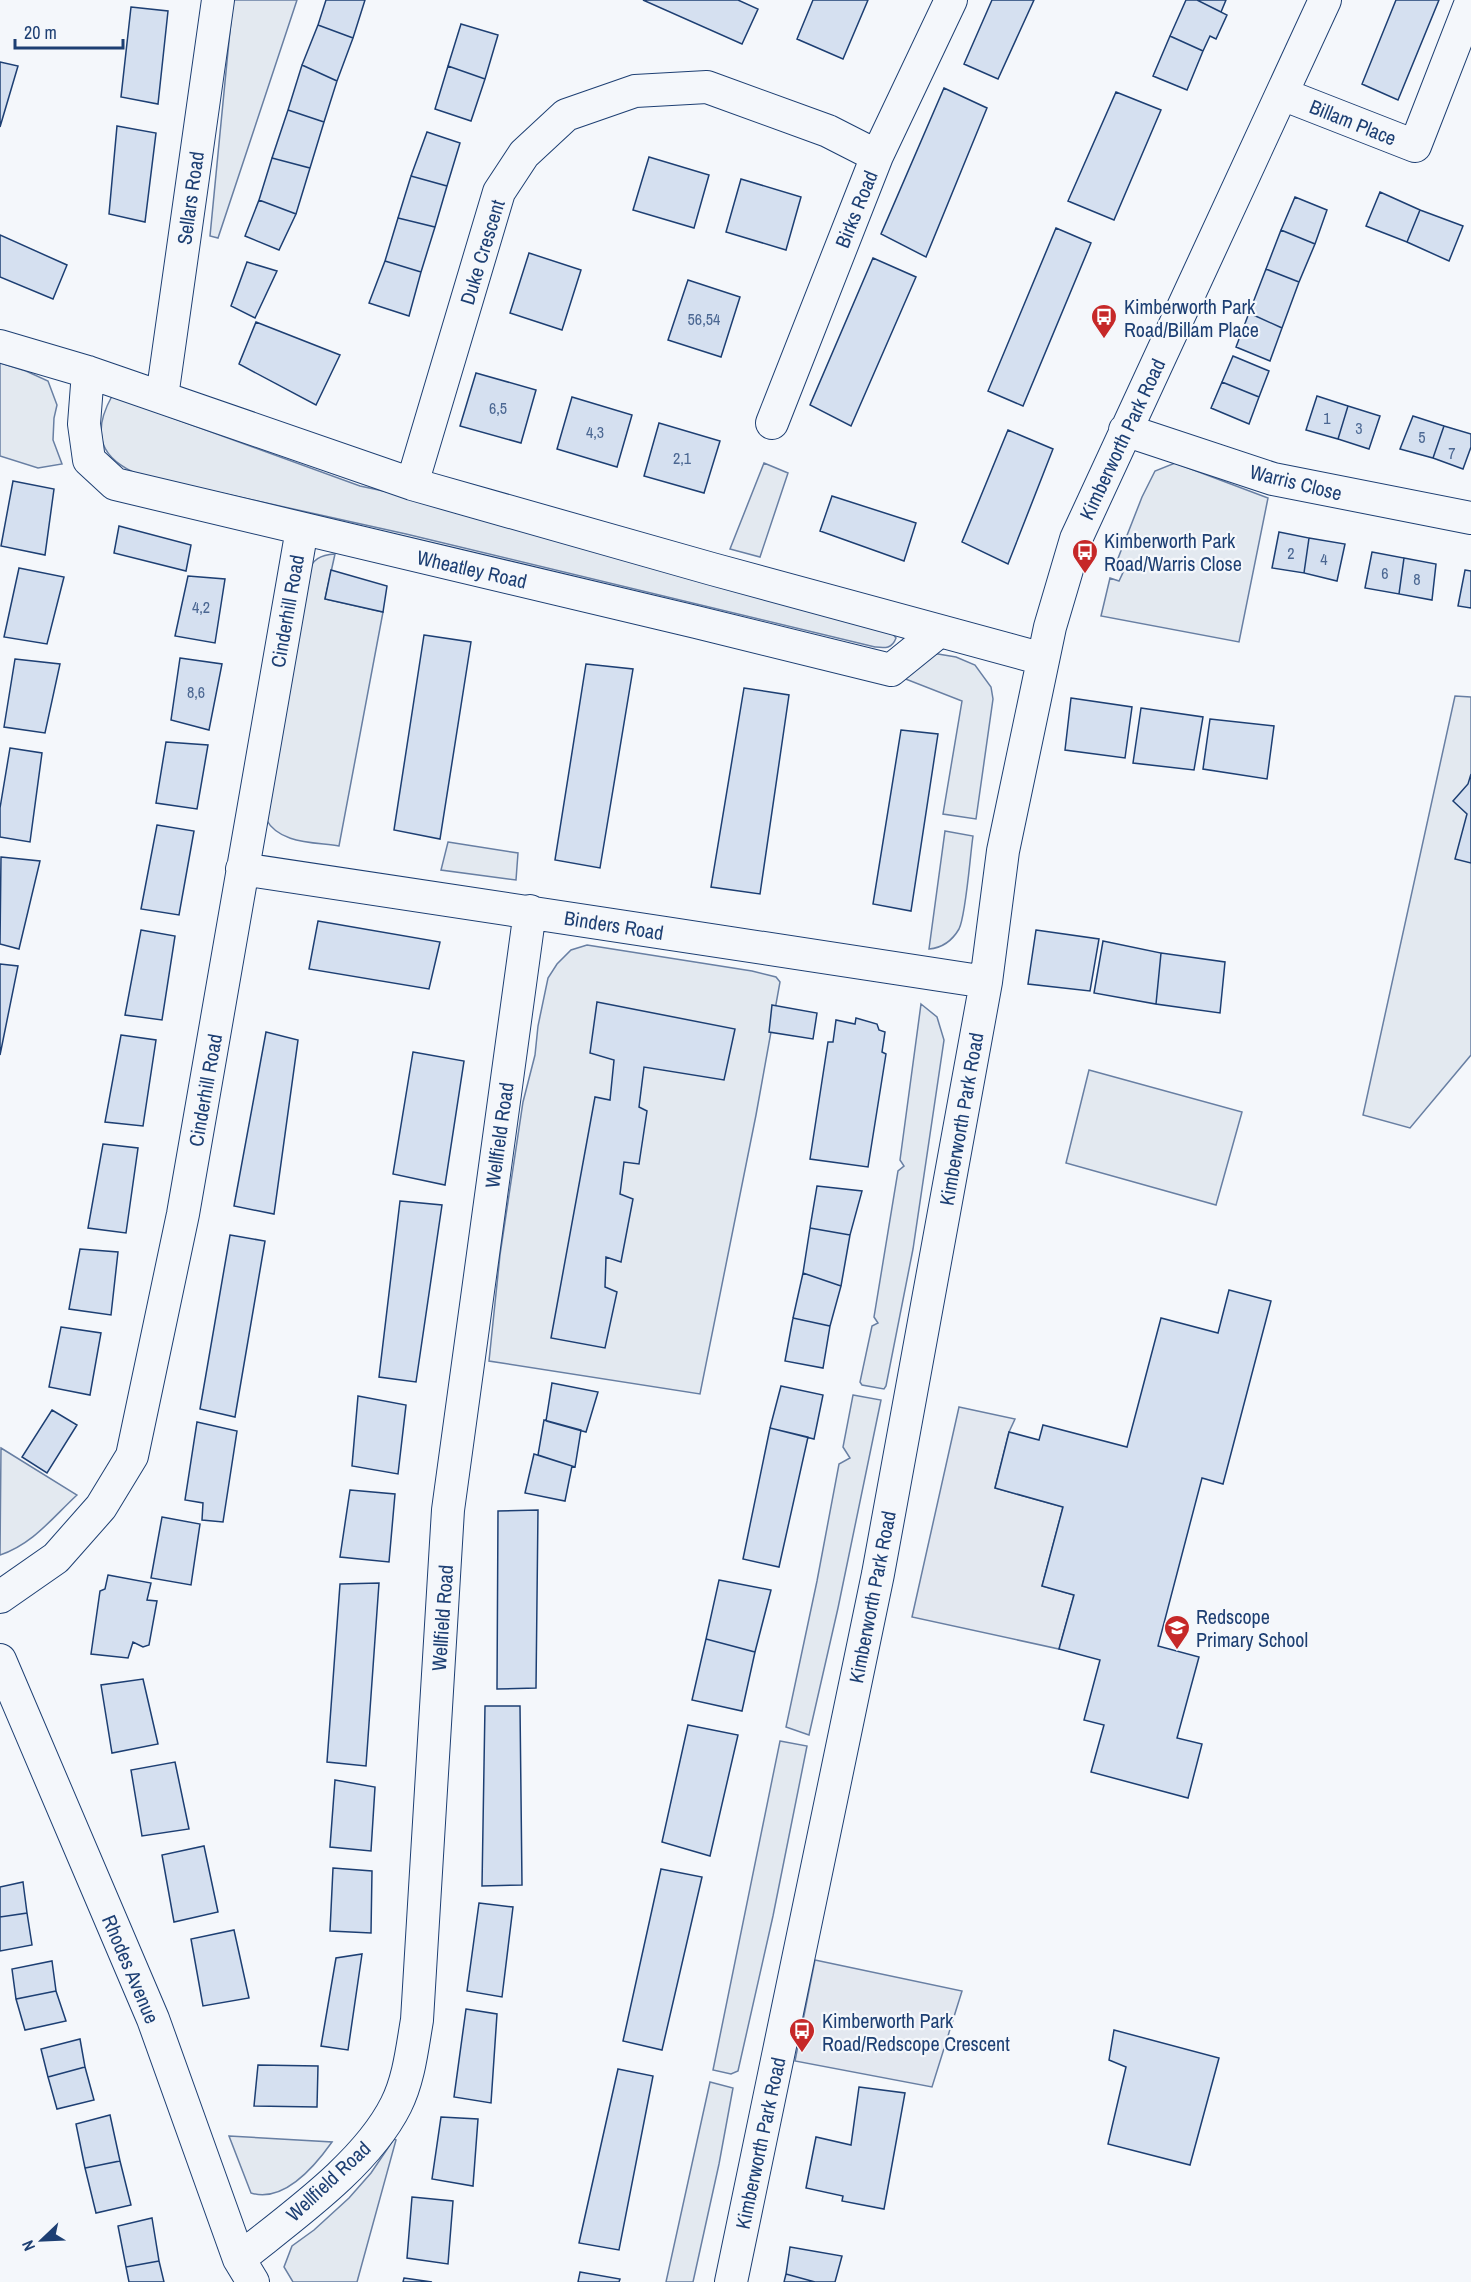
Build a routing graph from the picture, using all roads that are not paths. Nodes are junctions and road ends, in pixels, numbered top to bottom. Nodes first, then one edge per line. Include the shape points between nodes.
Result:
1 (218, 0) edge
2 (951, 0) edge
3 (1325, 0) edge
4 (1471, 3) edge
5 (1282, 93) junction
6 (877, 156) junction
7 (0, 346) edge
8 (88, 372) junction
9 (162, 397) junction
10 (772, 423) dead end
11 (1125, 430) junction
12 (412, 484) junction
13 (1471, 519) edge
14 (302, 529) junction
15 (938, 632) junction
16 (1043, 659) junction
17 (242, 869) junction
18 (530, 911) junction
19 (986, 982) junction
20 (0, 1597) edge
21 (0, 1660) edge
22 (246, 2271) edge
23 (731, 2282) edge

1 - 9 street, Sellars Road
2 - 6 street, Birks Road
3 - 5 street, Kimberworth Park Road
4 - 5 street, Billam Place via 1415,147
5 - 11 street, Kimberworth Park Road
6 - 10 street, Birks Road
6 - 12 street, Duke Crescent via 828,131 707,87 635,91 566,115 524,154 500,192
7 - 8 street
8 - 9 street
8 - 14 street, Wheatley Road via 84,423 88,460 115,484
9 - 12 street
11 - 13 street, Warris Close via 1273,479
11 - 16 street, Kimberworth Park Road via 1076,539
12 - 15 street
14 - 15 street, Wheatley Road via 891,670
14 - 17 street, Cinderhill Road
15 - 16 street
16 - 19 street, Kimberworth Park Road via 1003,851
17 - 18 street, Binders Road
17 - 20 street, Cinderhill Road via 183,1214 132,1456 101,1507 56,1558
18 - 19 street, Binders Road
18 - 22 street, Wellfield Road via 448,1510 417,2020 410,2062 396,2105 367,2147
19 - 23 street, Kimberworth Park Road via 878,1574
21 - 22 street, Rhodes Avenue via 153,2019

